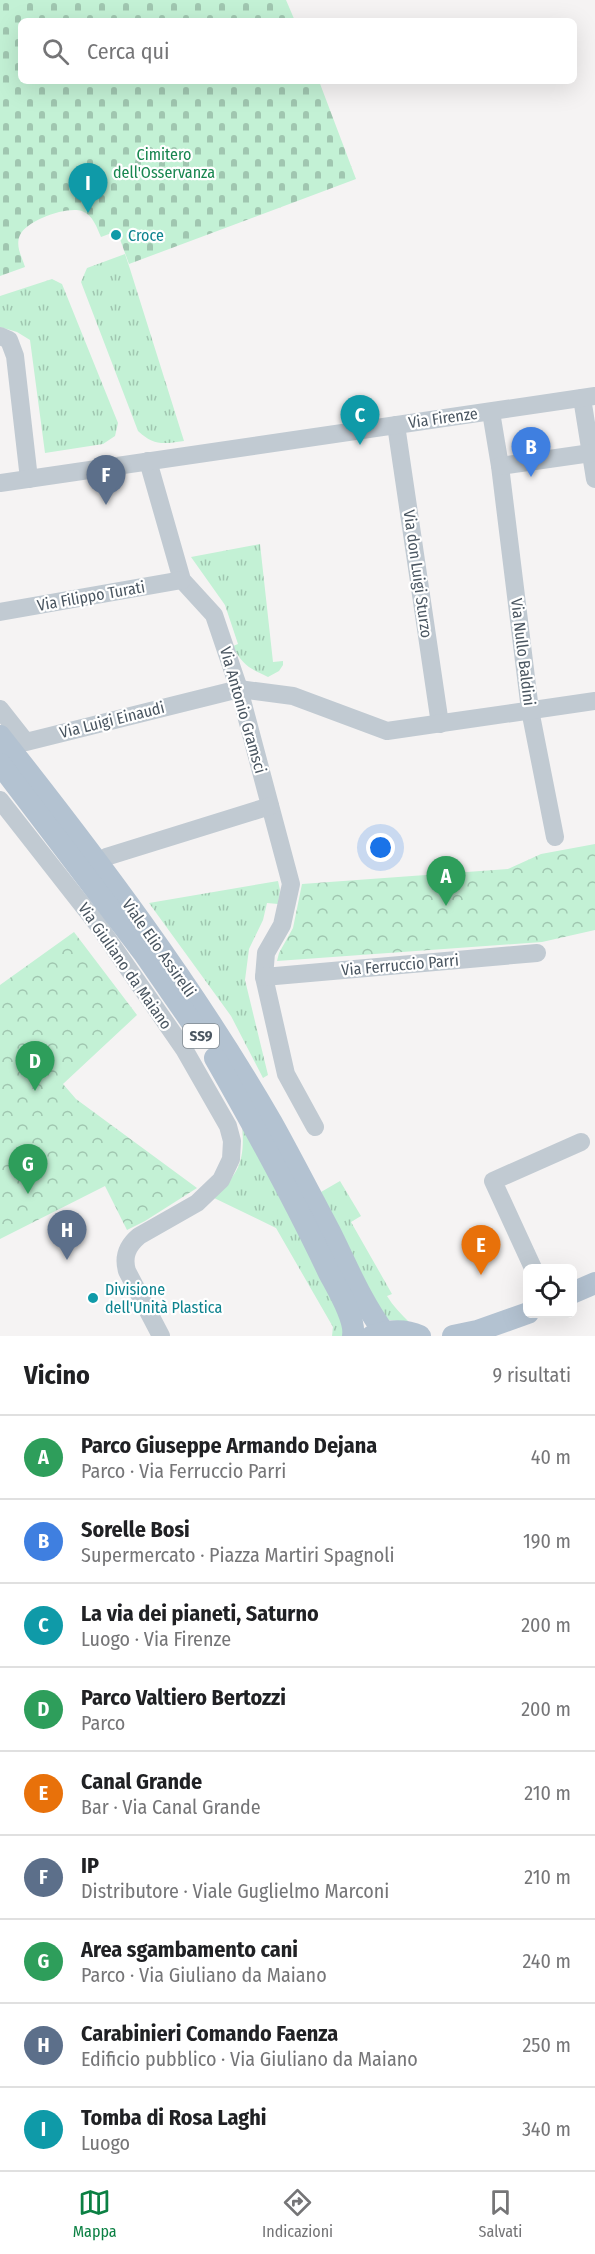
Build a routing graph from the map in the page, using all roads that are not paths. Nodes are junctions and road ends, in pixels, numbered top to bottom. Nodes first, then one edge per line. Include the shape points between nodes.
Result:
1 (0, 336) edge
2 (588, 397) edge
3 (491, 412) junction
4 (396, 425) junction
5 (591, 453) junction
6 (148, 460) junction
7 (500, 466) junction
8 (29, 479) junction
9 (595, 479) edge
10 (0, 483) edge
11 (182, 580) junction
12 (0, 612) edge
13 (239, 689) junction
14 (595, 701) edge
15 (0, 710) edge
16 (530, 710) junction
17 (440, 724) junction
18 (0, 736) edge
19 (0, 764) edge
20 (0, 800) edge
21 (270, 806) junction
22 (555, 837) dead end
23 (106, 856) dead end
24 (537, 953) dead end
25 (264, 977) junction
26 (315, 1127) dead end
27 (581, 1142) dead end
28 (531, 1264) edge
29 (595, 1283) edge
30 (577, 1291) edge
31 (517, 1317) edge
32 (378, 1334) edge
33 (161, 1336) edge
34 (353, 1336) edge
35 (420, 1336) edge
36 (453, 1336) edge
37 (479, 1336) edge

1 - 8 street via 9,340 15,356
2 - 3 street, Via Firenze
2 - 5 street
3 - 4 street, Via Firenze
3 - 7 street, Via Nullo Baldini
4 - 6 street, Via Firenze
4 - 17 street, Via don Luigi Sturzo
5 - 7 street
5 - 9 street
6 - 8 street, Via Firenze
6 - 11 street, Via Antonio Gramsci
7 - 16 street, Via Nullo Baldini
8 - 10 street, Via Firenze
11 - 12 street, Via Filippo Turati
11 - 13 street, Via Antonio Gramsci via 214,615
13 - 15 street, Via Luigi Einaudi via 26,742
13 - 17 street via 292,696 387,731
13 - 21 street, Via Antonio Gramsci
14 - 16 street
16 - 17 street
16 - 22 street, Via Nullo Baldini
18 - 32 main road, Viale Elio Assirelli / SS9 via 154,938 212,1025 273,1124
19 - 34 main road, Viale Elio Assirelli / SS9 via 143,952 204,1040 304,1220 349,1314
20 - 33 street, Via Giuliano da Maiano via 99,926 184,1049 228,1125 231,1159 221,1180 197,1203 139,1236 127,1252 127,1271
21 - 23 street
21 - 25 street, Via Antonio Gramsci via 291,884 282,925 266,953
24 - 25 street, Via Ferruccio Parri
25 - 26 street via 286,1074
27 - 28 street via 493,1181
29 - 30 main road
31 - 36 main road
31 - 37 main road
32 - 35 main road, SS9 via 398,1330

